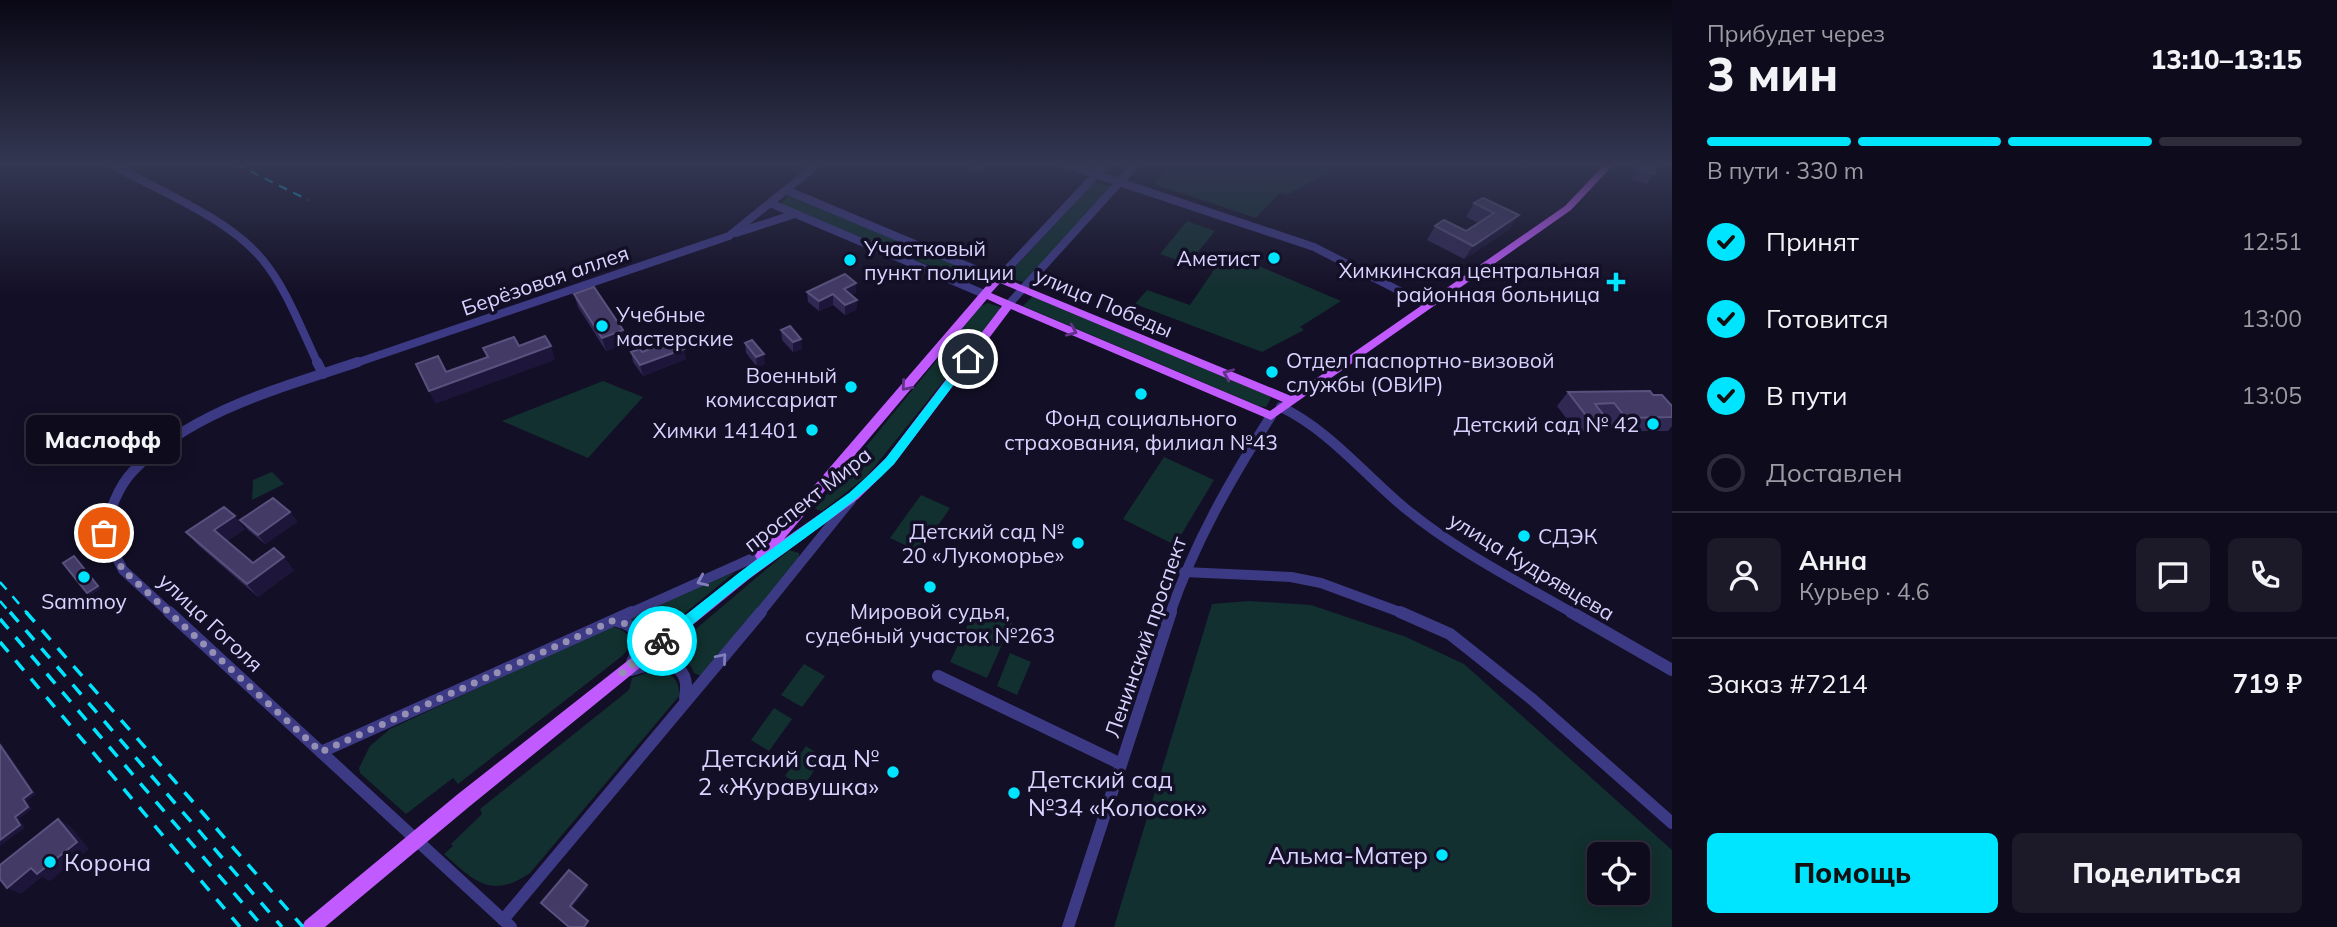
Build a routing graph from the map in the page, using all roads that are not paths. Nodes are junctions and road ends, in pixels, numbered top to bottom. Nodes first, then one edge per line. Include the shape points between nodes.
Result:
1 (187, 207) edge
2 (765, 207) edge
3 (780, 207) edge
4 (827, 207) edge
5 (1066, 207) edge
6 (1099, 207) edge
7 (1194, 207) edge
8 (1569, 207) edge
9 (795, 214) junction
10 (729, 236) junction
11 (998, 279) junction
12 (1024, 289) junction
13 (984, 294) junction
14 (1009, 304) junction
15 (1427, 305) junction
16 (323, 374) junction
17 (1286, 404) junction
18 (1271, 416) junction
19 (853, 496) junction
20 (764, 553) junction
21 (1184, 572) junction
22 (744, 575) junction
23 (612, 621) junction
24 (1672, 670) edge
25 (938, 676) dead end
26 (618, 677) junction
27 (678, 710) junction
28 (321, 752) junction
29 (1121, 764) junction
30 (1672, 823) edge
31 (507, 923) edge
32 (311, 927) edge
33 (1068, 927) edge

1 - 16 street via 251,247 268,268
2 - 10 street, Берёзовая аллея
3 - 9 street, улица Победы
4 - 11 street, улица Победы
5 - 11 street, проспект Мира
6 - 12 street, проспект Мира
7 - 15 street via 1314,247
8 - 15 main road, Ленинский проспект
9 - 10 street
9 - 13 street, улица Победы
10 - 16 street, Берёзовая аллея
11 - 12 main road, улица Победы
11 - 13 main road, проспект Мира
12 - 14 street, проспект Мира
17 -> 12 main road, улица Победы
13 - 14 main road, улица Победы
13 -> 20 main road, проспект Мира
14 -> 18 main road, улица Победы
14 - 19 main road, проспект Мира via 890,461
15 - 17 main road, Ленинский проспект
16 - 28 street, улица Гоголя via 213,415 169,440 122,485 104,533 123,570
17 - 18 main road, Ленинский проспект
17 - 24 street, улица Кудрявцева via 1451,543
18 - 21 street, Ленинский проспект via 1233,475
19 - 22 main road, проспект Мира
27 -> 19 street
20 - 22 main road, проспект Мира
20 -> 23 street
21 - 29 street, Ленинский проспект
21 - 30 street via 1291,577 1419,618 1450,634 1533,700
22 - 26 main road, проспект Мира
23 - 26 street via 632,625 640,640 636,657
23 - 28 street
25 - 29 street
26 - 27 street via 650,664 674,665 688,686
26 - 32 main road, проспект Мира
27 - 31 street
28 - 31 street, улица Гоголя
29 - 33 street, Ленинский проспект

